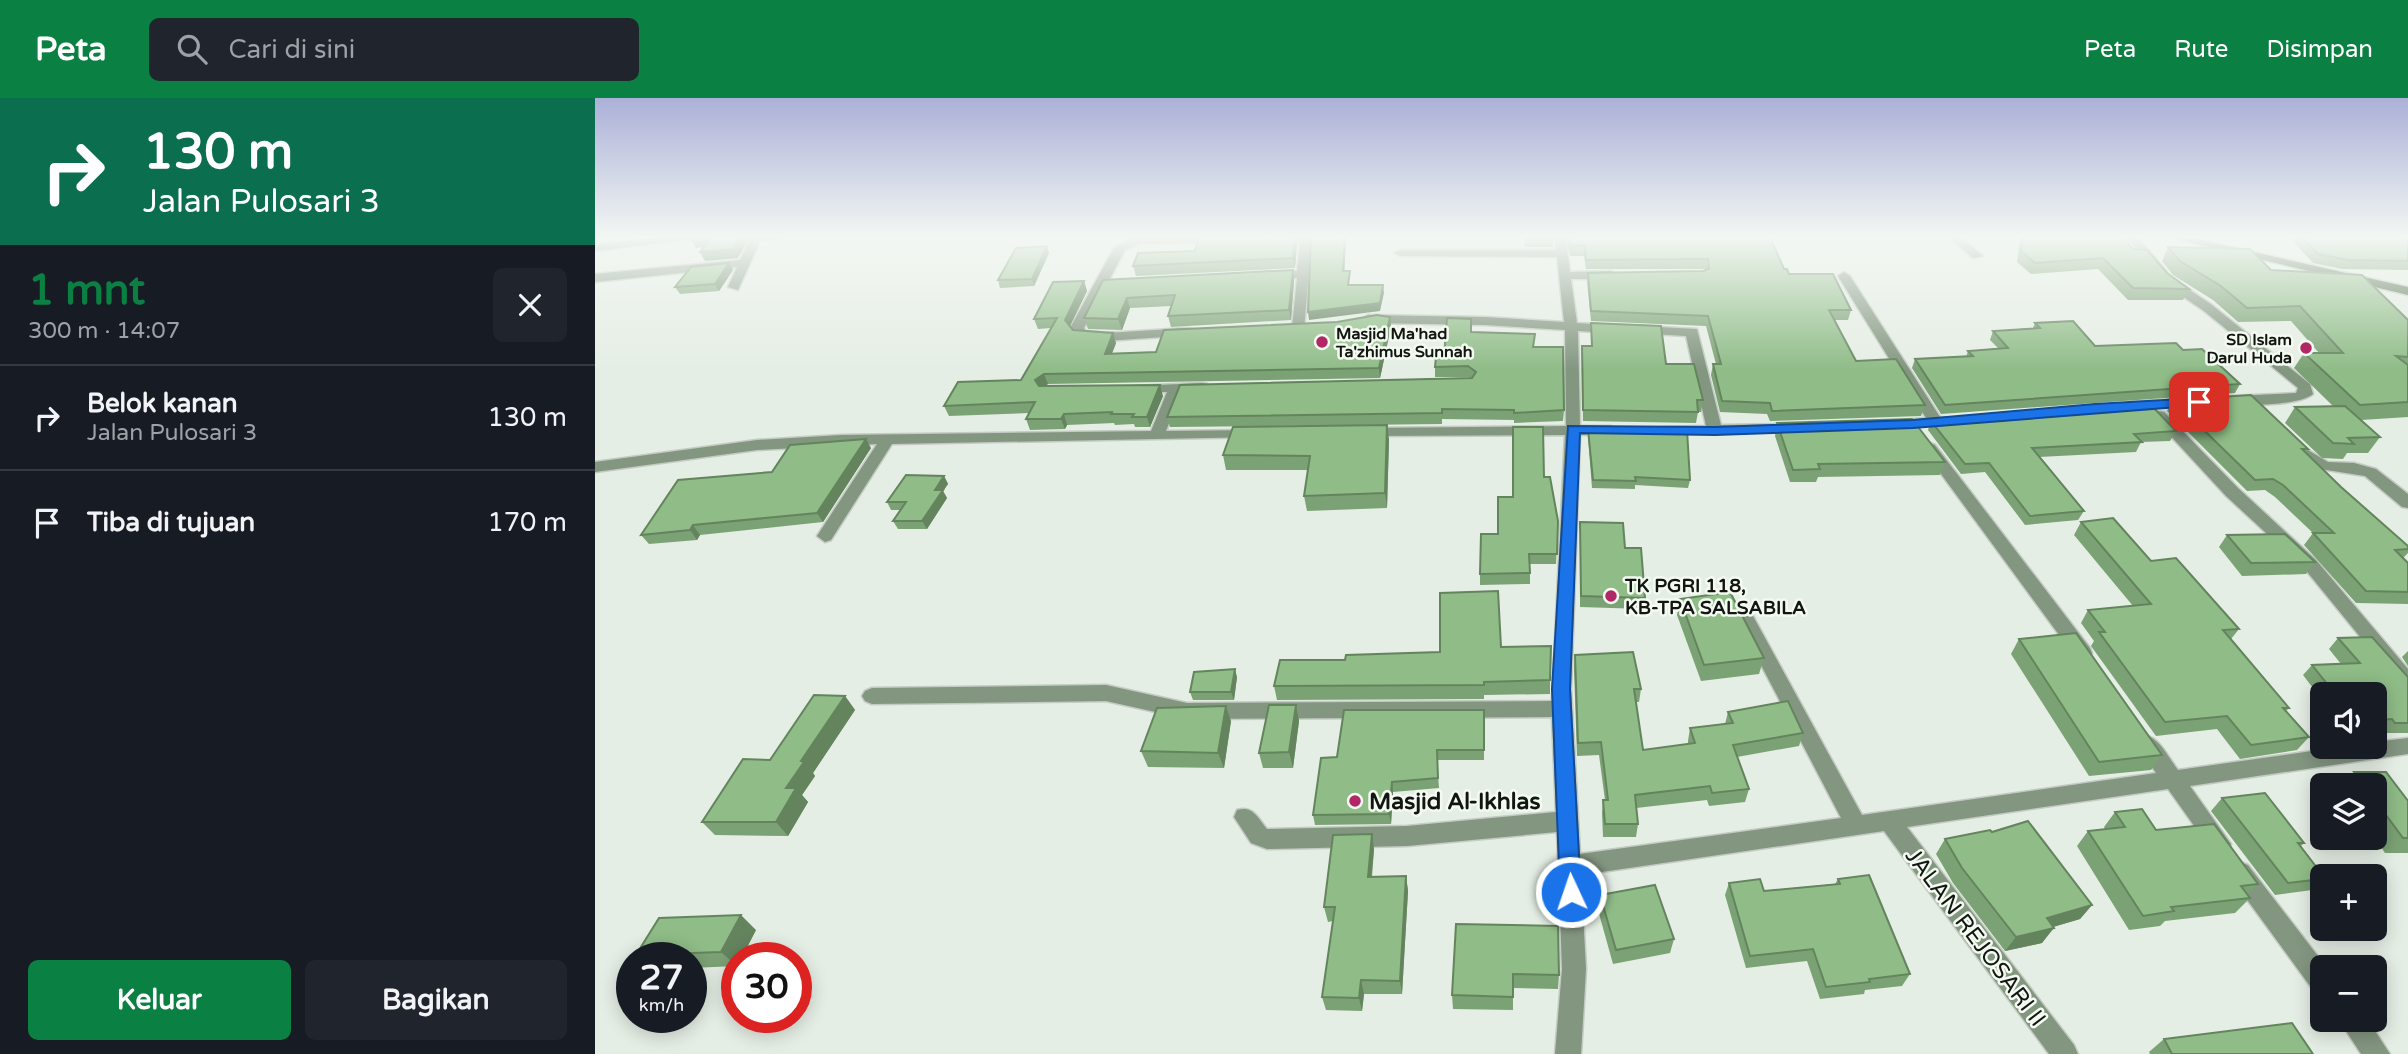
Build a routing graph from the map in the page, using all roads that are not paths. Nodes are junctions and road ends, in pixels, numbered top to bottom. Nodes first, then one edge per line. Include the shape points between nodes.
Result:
1 (736, 282) edge
2 (1303, 282) edge
3 (1566, 282) edge
4 (1848, 282) edge
5 (2169, 282) edge
6 (2367, 282) edge
7 (1115, 283) edge
8 (1101, 284) joint
9 (734, 287) dead end
10 (2408, 291) edge
11 (1354, 322) edge
12 (1298, 327) edge
13 (1571, 327) junction
14 (1201, 331) edge
15 (1217, 387) edge
16 (1176, 388) junction
17 (1125, 389) edge
18 (2249, 400) junction
19 (2149, 405) junction
20 (2109, 407) edge
21 (1973, 419) edge
22 (2269, 419) edge
23 (1936, 422) junction
24 (1913, 424) junction
25 (1873, 426) edge
26 (1820, 428) edge
27 (1573, 429) junction
28 (1625, 430) edge
29 (1650, 430) edge
30 (1715, 431) junction
31 (1351, 433) edge
32 (1268, 434) edge
33 (1156, 436) junction
34 (2289, 438) edge
35 (888, 439) junction
36 (595, 467) edge
37 (2408, 503) edge
38 (825, 536) dead end
39 (1747, 621) edge
40 (2094, 669) edge
41 (2408, 682) edge
42 (872, 696) dead end
43 (1562, 709) junction
44 (2133, 725) edge
45 (2408, 746) edge
46 (2173, 781) junction
47 (1245, 817) dead end
48 (1889, 820) junction
49 (1567, 821) junction
50 (1856, 825) junction
51 (1570, 866) junction
52 (2310, 965) edge
53 (2361, 1032) edge
54 (1568, 1054) edge
55 (2065, 1054) edge
56 (2377, 1054) edge

1 - 9 street
2 - 12 street
3 - 13 street
4 - 23 street
5 - 18 street via 2305,387 2306,394 2297,397
6 - 10 main road
7 - 8 street
8 - 14 street via 1077,328 1081,334 1106,337
11 - 13 street via 1381,318
13 - 27 street
13 - 30 street via 1692,332
15 - 16 street
16 - 17 street
16 - 33 street
18 - 19 street
18 - 22 street
19 - 20 street
19 - 41 street via 2232,492 2310,564
21 - 23 street
23 - 24 street
24 - 25 street
24 - 40 street
26 - 30 street
27 - 28 street
27 - 31 street
27 - 43 street
29 - 30 street
32 - 33 street
33 - 35 street
34 - 37 street via 2316,464 2374,474
35 - 36 street via 757,445
35 - 38 street
39 - 50 street
42 - 43 street via 1106,693 1187,711
43 - 49 street
44 - 46 street
45 - 46 street
46 - 48 street
46 - 52 street
47 - 49 street via 1259,836 1267,839 1407,836
48 - 50 street
48 - 55 street, JALAN REJOSARI II
49 - 51 street
50 - 51 street
51 - 54 street via 1574,969
53 - 56 street

